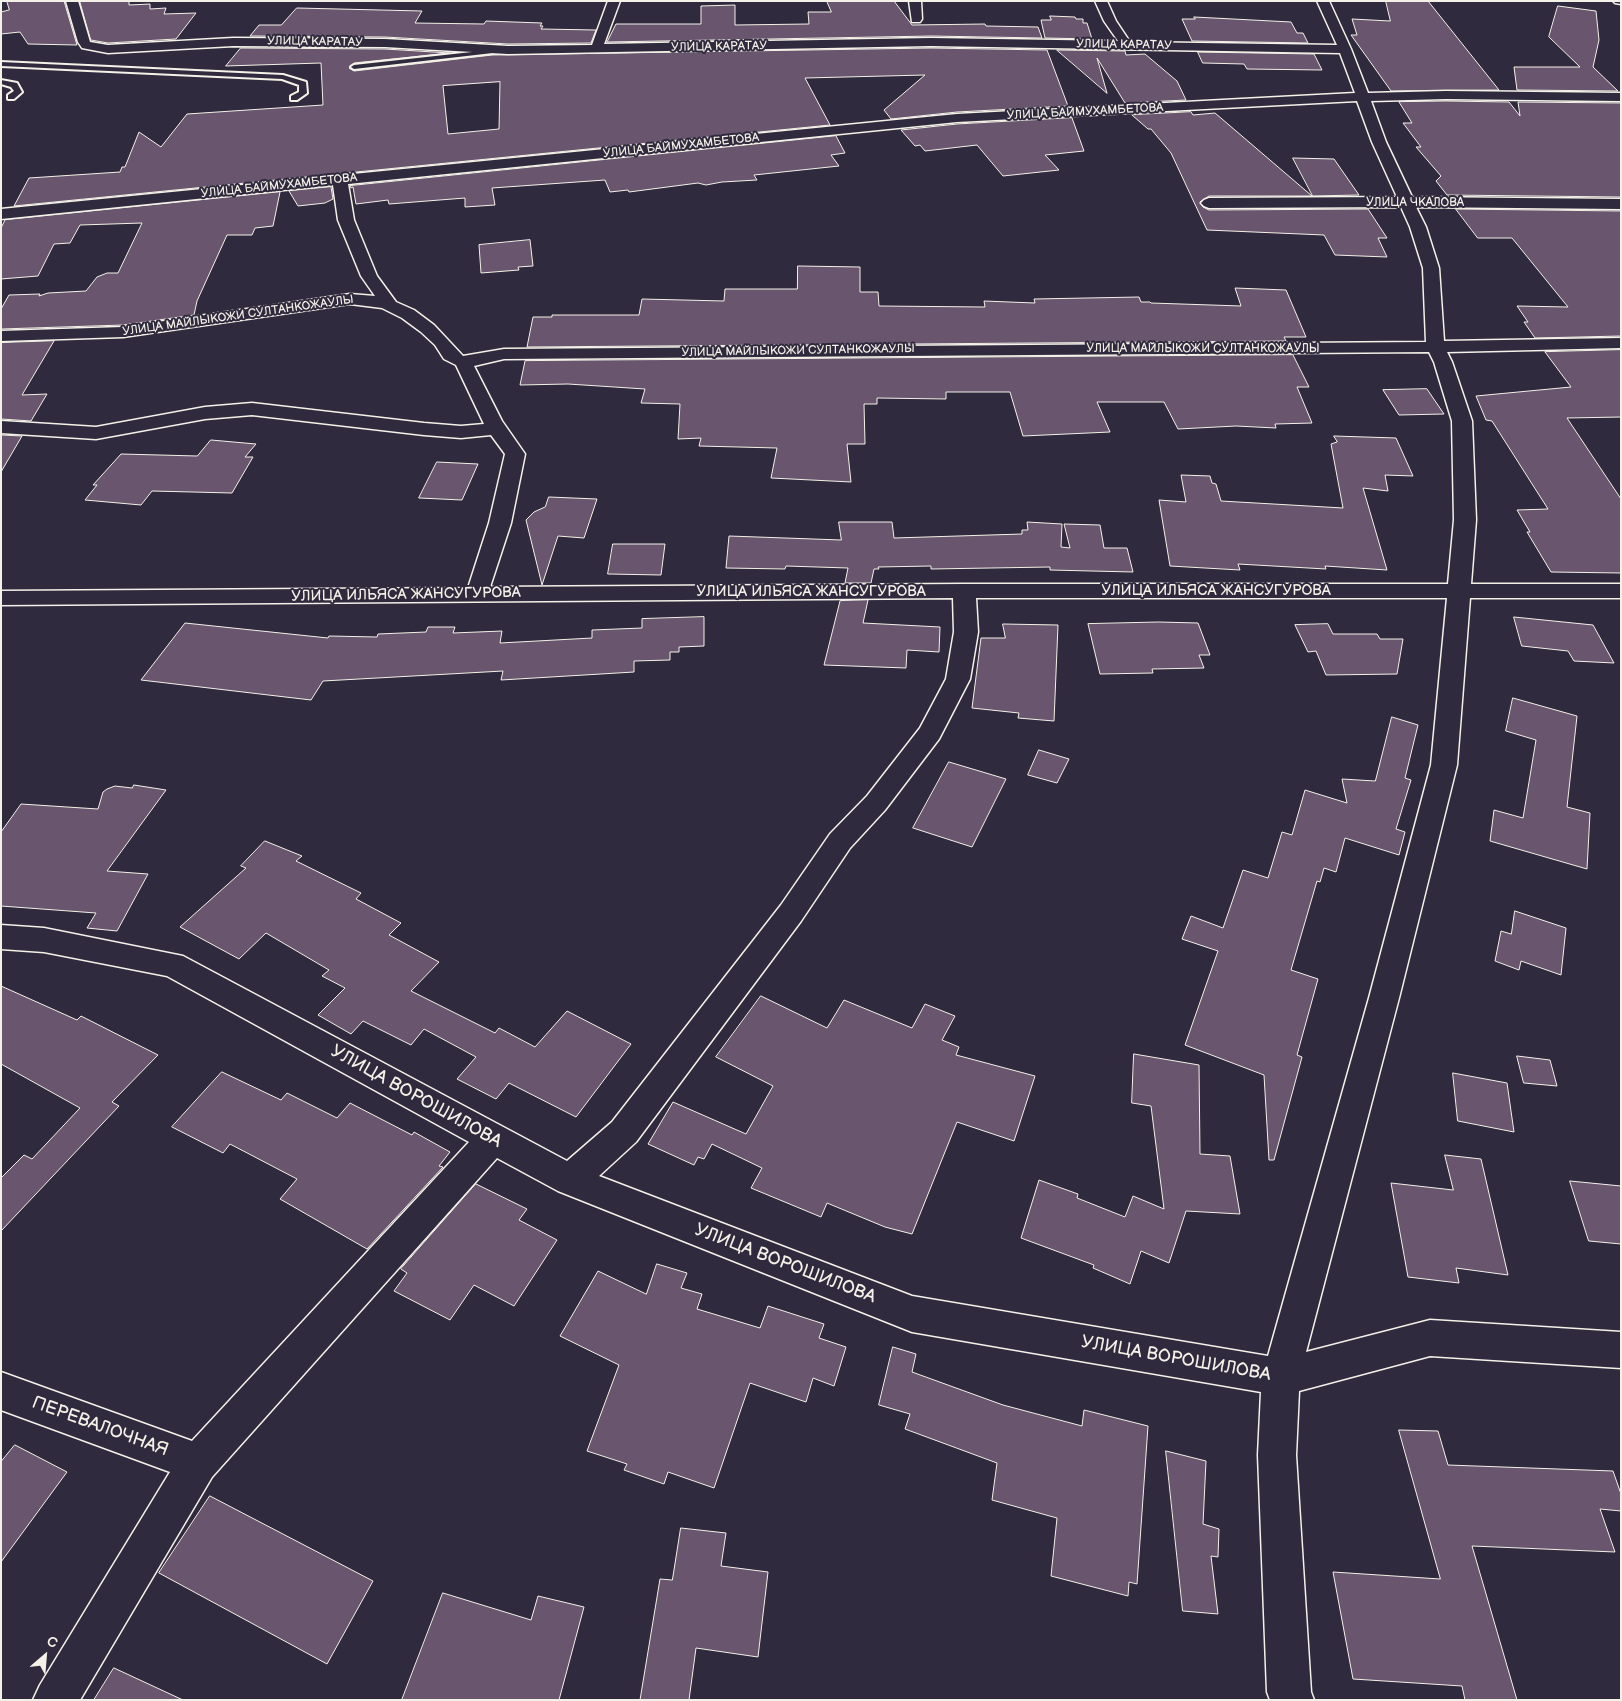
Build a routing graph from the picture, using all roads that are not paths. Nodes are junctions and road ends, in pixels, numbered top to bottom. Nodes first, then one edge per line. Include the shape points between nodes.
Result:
1 (72, 1) edge
2 (614, 1) edge
3 (915, 1) edge
4 (1101, 1) edge
5 (1323, 1) edge
6 (916, 19) dead end
7 (1126, 45) junction
8 (596, 49) junction
9 (1345, 49) junction
10 (508, 50) junction
11 (1, 64) edge
12 (354, 67) dead end
13 (1, 82) edge
14 (1363, 96) junction
15 (11, 97) dead end
16 (1621, 97) edge
17 (294, 98) dead end
18 (340, 180) junction
19 (1406, 202) junction
20 (1209, 203) dead end
21 (1621, 204) edge
22 (1, 214) edge
23 (388, 303) junction
24 (1, 336) edge
25 (1621, 344) edge
26 (1435, 348) junction
27 (463, 361) junction
28 (1, 427) edge
29 (496, 429) junction
30 (964, 591) junction
31 (1459, 591) junction
32 (1621, 591) edge
33 (477, 593) junction
34 (1, 598) edge
35 (1, 937) edge
36 (492, 1139) junction
37 (570, 1180) junction
38 (1621, 1350) edge
39 (1281, 1377) junction
40 (1, 1391) edge
41 (198, 1463) junction
42 (54, 1700) edge
43 (1292, 1700) edge

1 - 10 street, УЛИЦА КАРАТАУ via 86,45 108,49 243,42 385,43
2 - 8 street
3 - 6 street
4 - 7 street
5 - 9 street
7 - 8 street, УЛИЦА КАРАТАУ via 931,42
7 - 9 street, УЛИЦА КАРАТАУ
8 - 10 street, УЛИЦА КАРАТАУ
9 - 14 street
10 - 12 lane
11 - 17 lane via 283,78 303,84 303,93
13 - 15 lane via 14,85 18,92
14 - 16 street, УЛИЦА БАЙМУХАМБЕТОВА
14 - 18 street, УЛИЦА БАЙМУХАМБЕТОВА via 957,118
14 - 19 street
18 - 22 street, УЛИЦА БАЙМУХАМБЕТОВА
18 - 23 street via 346,220 369,276
19 - 20 street, УЛИЦА ЧКАЛОВА
19 - 21 street, УЛИЦА ЧКАЛОВА
19 - 26 street via 1431,268
23 - 24 street, УЛИЦА МАЙЛЫКОЖИ СУЛТАНКОЖАУЛЫ via 350,299 123,332
23 - 27 street, УЛИЦА МАЙЛЫКОЖИ СУЛТАНКОЖАУЛЫ via 401,309 440,340 451,357
25 - 26 street, УЛИЦА МАЙЛЫКОЖИ СУЛТАНКОЖАУЛЫ via 1504,344
26 - 27 street, УЛИЦА МАЙЛЫКОЖИ СУЛТАНКОЖАУЛЫ via 504,354
26 - 31 street via 1443,362 1462,420 1465,520
27 - 29 street
28 - 29 street via 96,433 252,409 424,429 461,432
29 - 33 street via 515,454 500,523
30 - 31 street, УЛИЦА ИЛЬЯСА ЖАНСУГУРОВА
30 - 33 street, УЛИЦА ИЛЬЯСА ЖАНСУГУРОВА
30 - 37 street via 966,632 958,679 930,733 876,803 840,841 791,913 624,1132
31 - 32 street, УЛИЦА ИЛЬЯСА ЖАНСУГУРОВА
31 - 39 street via 1444,765
33 - 34 street, УЛИЦА ИЛЬЯСА ЖАНСУГУРОВА
35 - 36 street, УЛИЦА ВОРОШИЛОВА via 44,940 173,965
36 - 37 street, УЛИЦА ВОРОШИЛОВА
36 - 41 street
37 - 39 street, УЛИЦА ВОРОШИЛОВА via 912,1314
38 - 39 street, УЛИЦА ВОРОШИЛОВА via 1430,1338
39 - 43 street via 1277,1456 1289,1692
40 - 41 street, ПЕРЕВАЛОЧНАЯ
41 - 42 street

